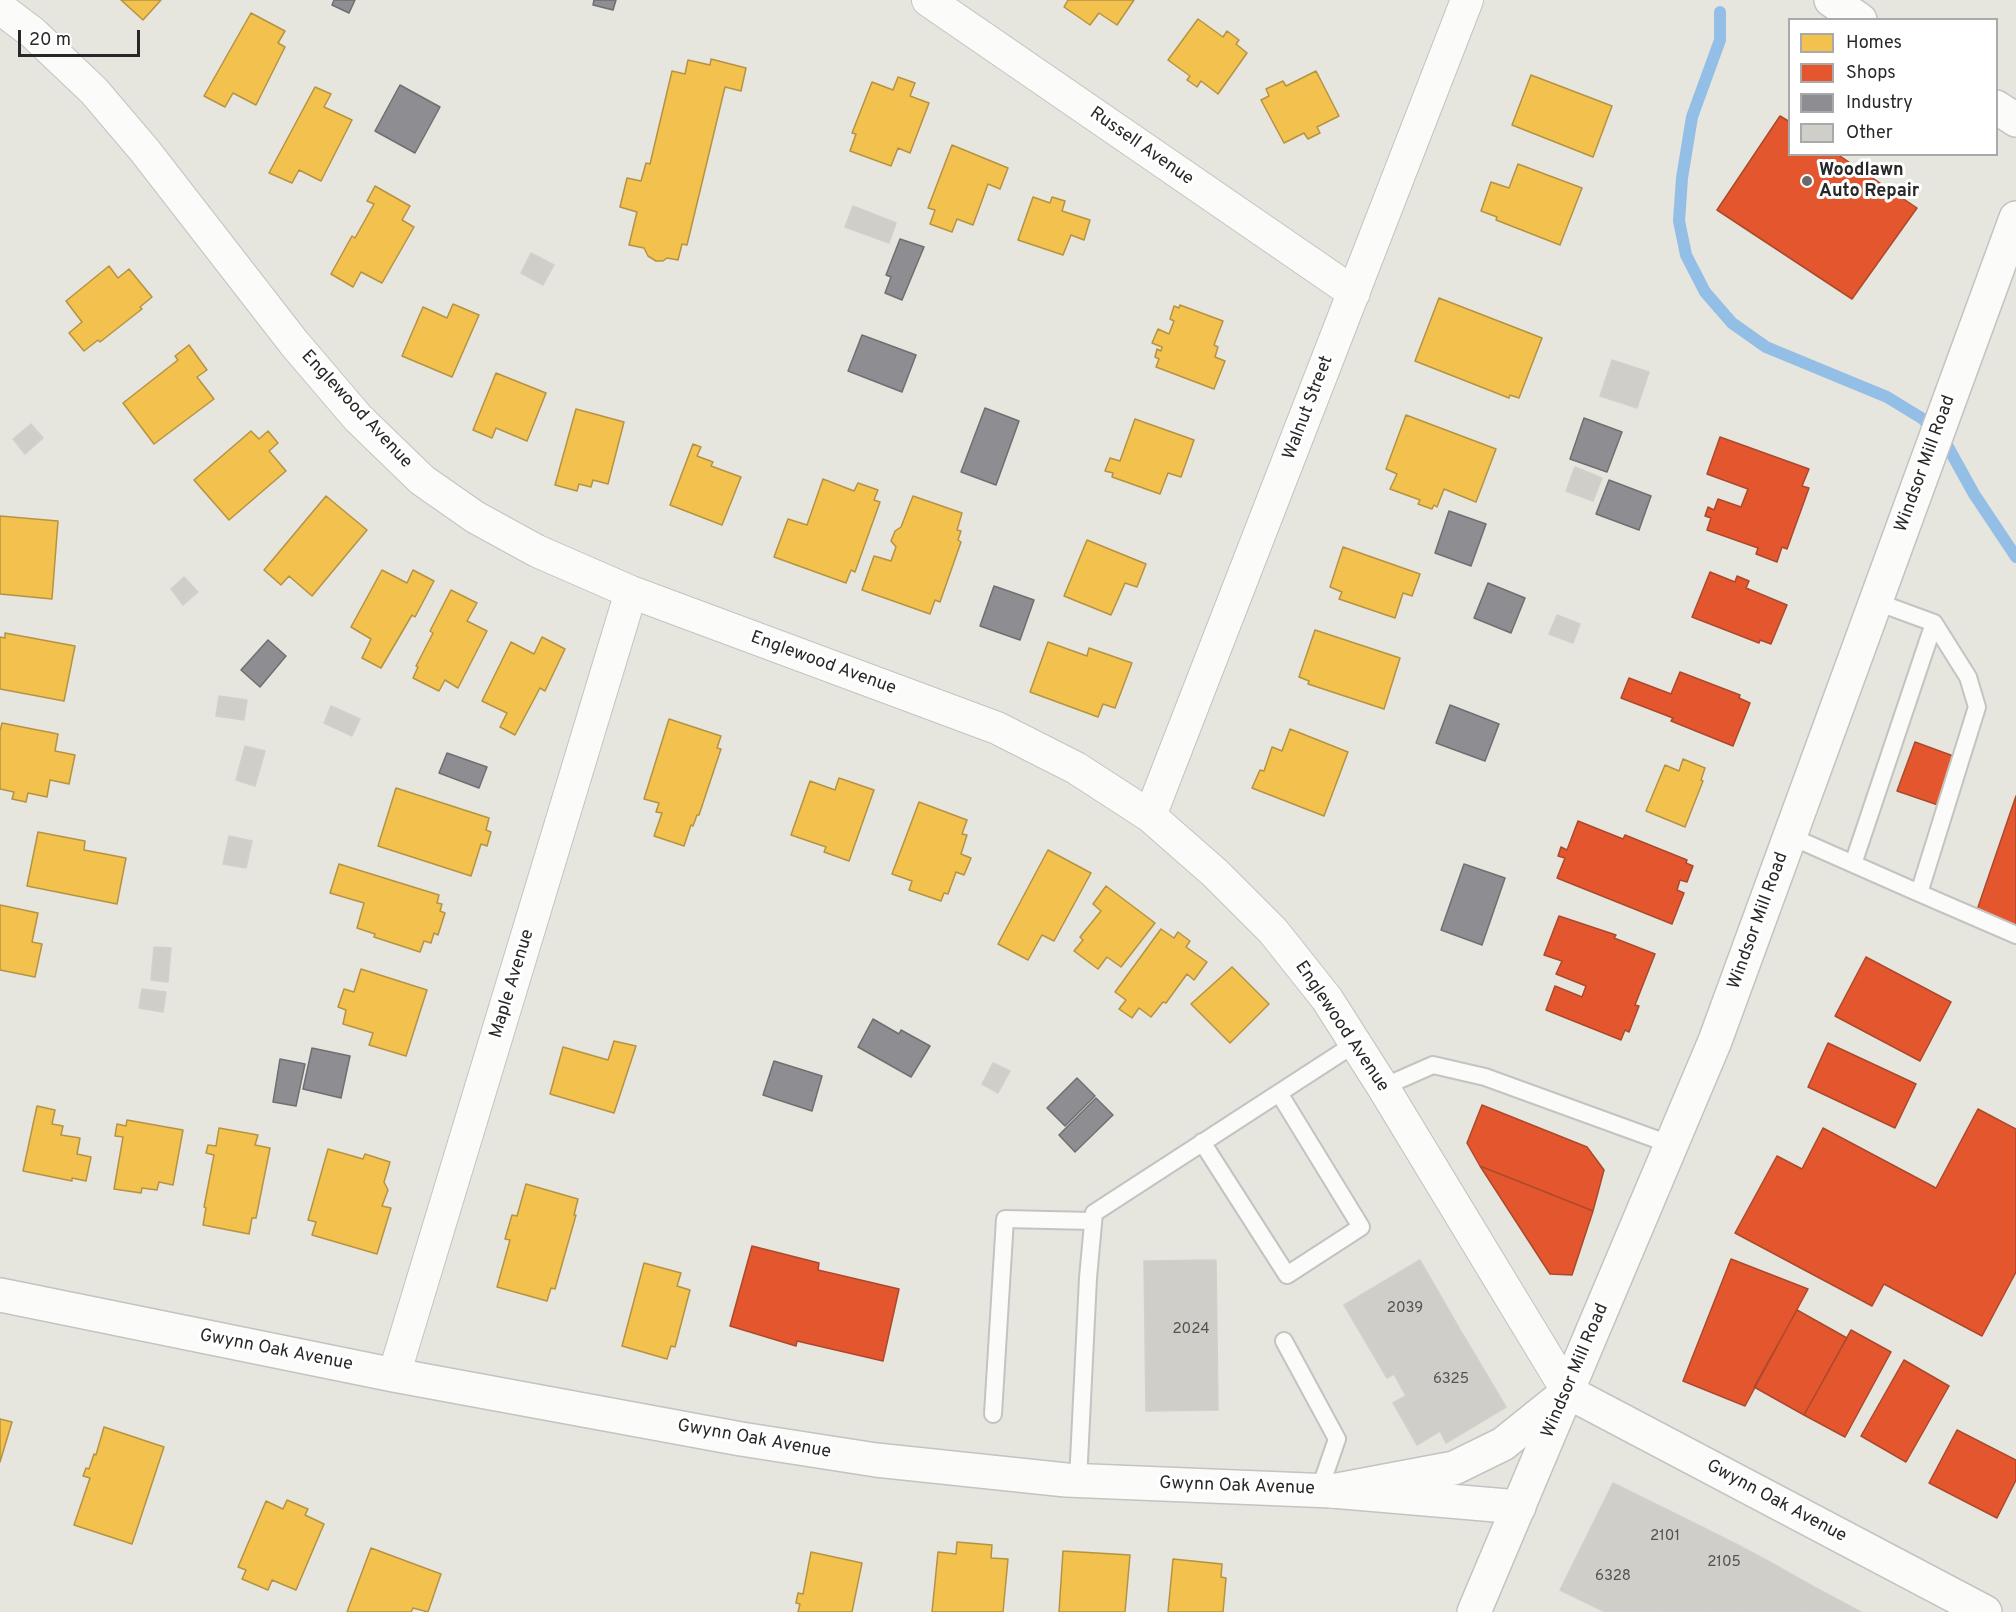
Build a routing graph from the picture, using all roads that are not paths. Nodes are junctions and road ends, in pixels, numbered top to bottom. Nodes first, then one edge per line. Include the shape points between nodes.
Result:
1 (928, 0) edge
2 (1467, 0) edge
3 (1831, 0) edge
4 (0, 8) edge
5 (1857, 18) edge
6 (1998, 109) edge
7 (2016, 120) edge
8 (2016, 218) edge
9 (1354, 293) junction
10 (631, 592) junction
11 (1877, 602) junction
12 (1934, 623) junction
13 (1150, 816) junction
14 (1790, 836) junction
15 (1853, 864) junction
16 (1919, 893) junction
17 (2016, 935) edge
18 (1356, 1043) junction
19 (1383, 1087) junction
20 (1279, 1093) junction
21 (1202, 1142) junction
22 (1672, 1145) junction
23 (1092, 1221) junction
24 (0, 1295) edge
25 (1284, 1341) dead end
26 (394, 1375) junction
27 (1568, 1392) junction
28 (993, 1414) dead end
29 (1078, 1480) junction
30 (1326, 1491) junction
31 (1519, 1507) junction
32 (1474, 1612) edge
33 (1985, 1612) edge

1 - 9 street, Russell Avenue
2 - 9 street, Walnut Street
3 - 5 street
4 - 10 street, Englewood Avenue via 33,33 94,91 301,352 358,418 422,480 475,517 537,551
6 - 7 street
8 - 11 street, Windsor Mill Road
9 - 13 street, Walnut Street
10 - 13 street, Englewood Avenue via 997,728 1076,768
10 - 26 street, Maple Avenue
11 - 12 lane
11 - 14 street, Windsor Mill Road
12 - 15 lane
12 - 16 lane via 1968,677 1977,707
13 - 18 street, Englewood Avenue via 1273,931
14 - 15 lane
14 - 22 street, Windsor Mill Road via 1715,1041
15 - 16 lane
16 - 17 lane
18 - 19 street, Englewood Avenue
18 - 20 lane
19 - 22 lane via 1433,1065 1485,1077
19 - 27 street, Englewood Avenue
20 - 21 lane
20 - 21 lane via 1361,1227 1287,1275
21 - 23 lane via 1094,1213
22 - 27 street, Windsor Mill Road
23 - 28 lane via 1005,1219
23 - 29 lane
24 - 26 street, Gwynn Oak Avenue
25 - 30 lane via 1337,1439
26 - 29 street, Gwynn Oak Avenue via 876,1460
27 - 30 street via 1503,1444 1454,1468
27 - 31 street, Windsor Mill Road
27 - 33 street, Gwynn Oak Avenue
29 - 30 street, Gwynn Oak Avenue
30 - 31 street, Gwynn Oak Avenue
31 - 32 street, Windsor Mill Road

